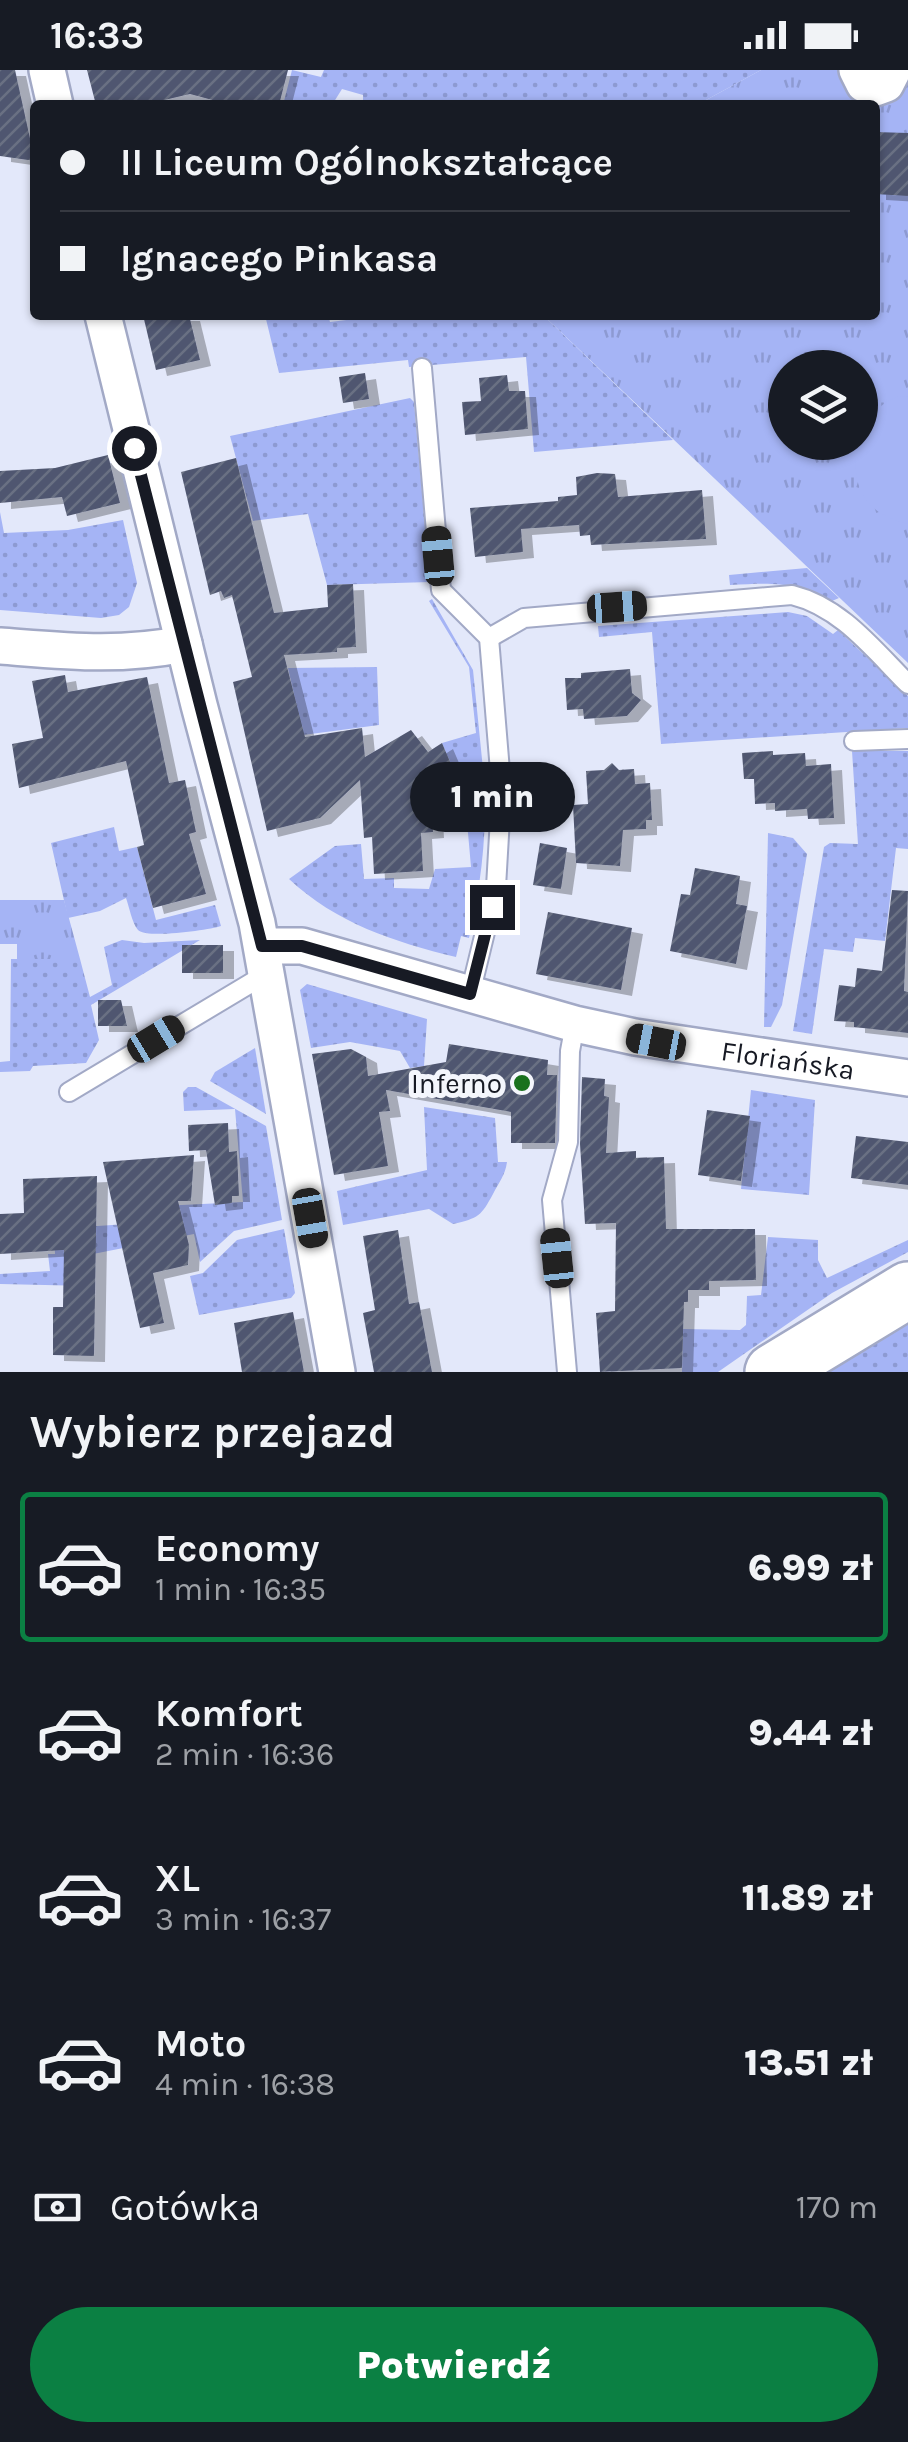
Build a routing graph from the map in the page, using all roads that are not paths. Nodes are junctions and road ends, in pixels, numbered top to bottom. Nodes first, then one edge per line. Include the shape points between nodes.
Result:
1 (46, 70) edge
2 (55, 100) edge
3 (104, 320) edge
4 (422, 368) dead end
5 (490, 638) junction
6 (184, 644) junction
7 (0, 646) edge
8 (908, 684) edge
9 (908, 739) edge
10 (854, 741) dead end
11 (264, 960) junction
12 (470, 994) junction
13 (575, 1024) junction
14 (908, 1078) edge
15 (69, 1092) dead end
16 (908, 1290) edge
17 (336, 1372) edge
18 (568, 1372) edge
19 (773, 1372) edge

1 - 2 street
3 - 6 street
4 - 5 lane via 441,590
5 - 8 lane via 524,618 792,594 837,615
5 - 12 lane via 500,818 496,887
6 - 7 street via 98,654
6 - 11 street
9 - 10 lane
11 - 12 street, Floriańska via 302,946
11 - 15 lane
11 - 17 street
12 - 13 street, Floriańska
13 - 14 street, Floriańska via 678,1046
13 - 18 lane via 568,1142 552,1200
16 - 19 main road

